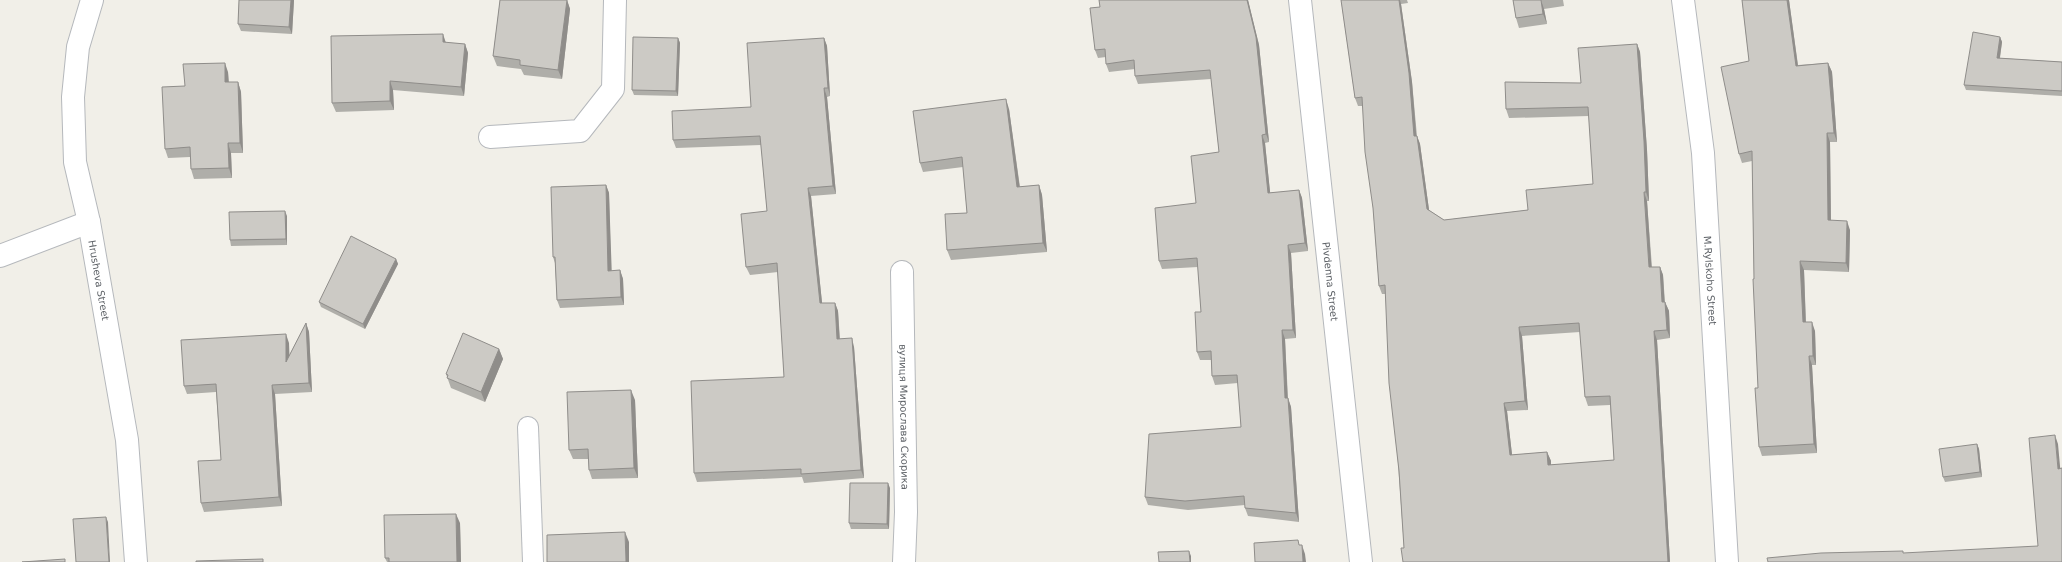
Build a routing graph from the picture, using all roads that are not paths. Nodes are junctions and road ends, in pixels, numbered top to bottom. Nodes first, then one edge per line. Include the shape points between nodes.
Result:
1 (92, 0) edge
2 (615, 0) edge
3 (1300, 0) edge
4 (1683, 0) edge
5 (490, 137) dead end
6 (89, 222) junction
7 (0, 256) edge
8 (902, 272) dead end
9 (528, 427) dead end
10 (136, 562) edge
11 (533, 562) edge
12 (904, 562) edge
13 (1361, 562) edge
14 (1727, 562) edge

1 - 6 street, Hrusheva Street via 78,47 73,97 75,162
2 - 5 street via 613,88 580,131
3 - 13 street, Pivdenna Street
4 - 14 street, M.Rylskoho Street via 1703,153
6 - 7 street
6 - 10 street, Hrusheva Street via 127,440
8 - 12 street, вулиця Мирослава Скорика via 906,512
9 - 11 lane

